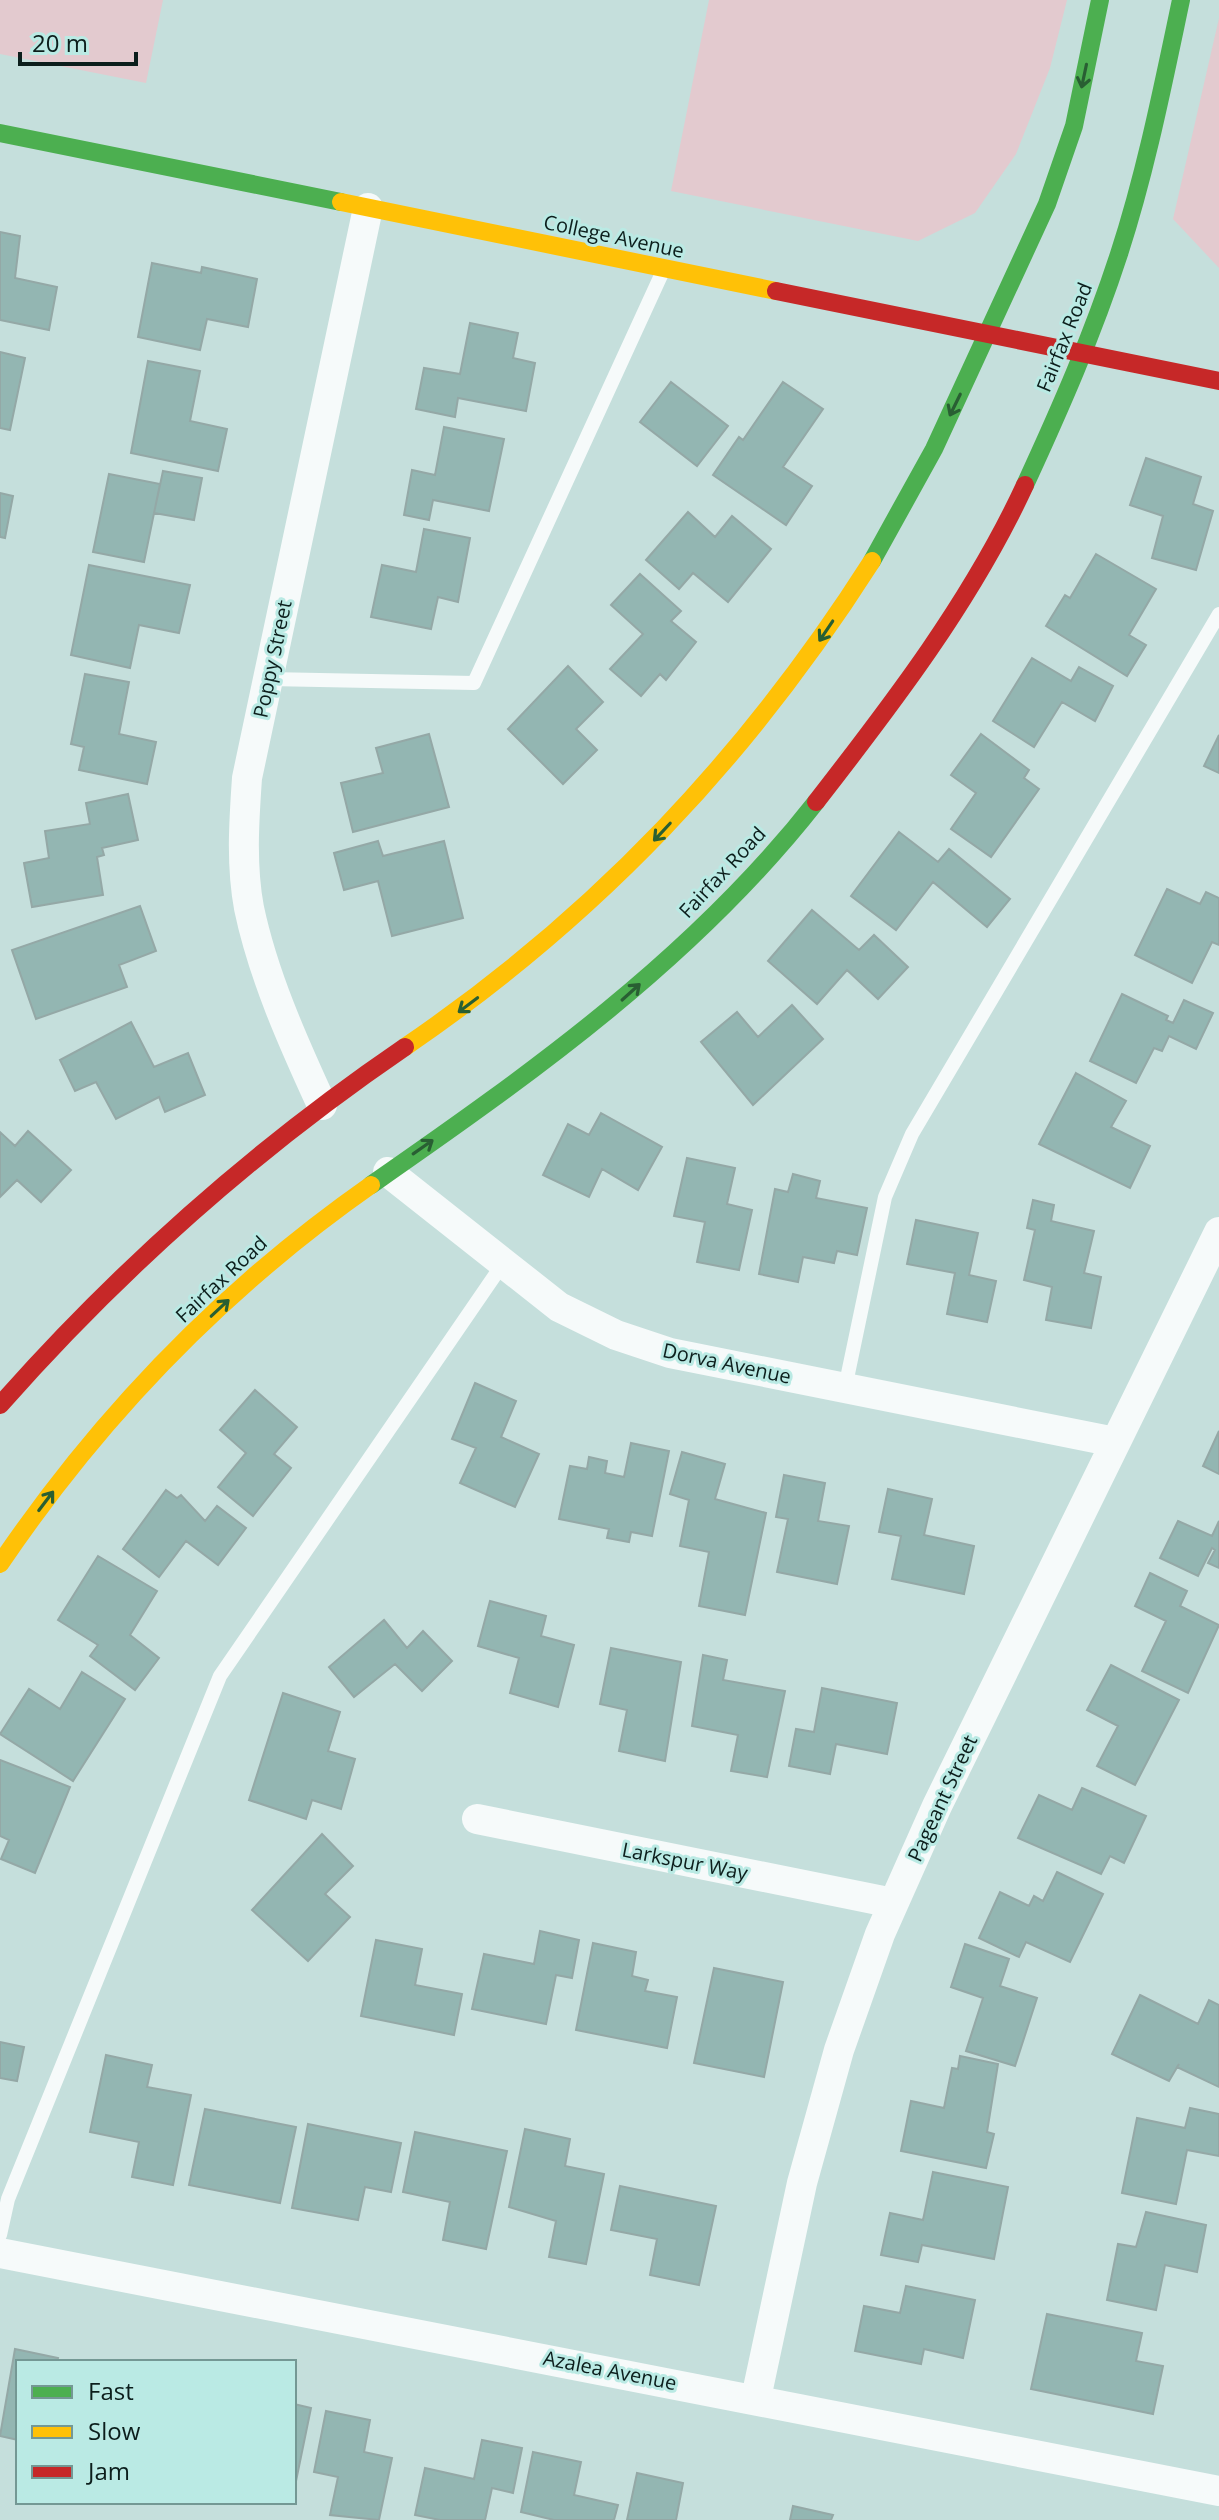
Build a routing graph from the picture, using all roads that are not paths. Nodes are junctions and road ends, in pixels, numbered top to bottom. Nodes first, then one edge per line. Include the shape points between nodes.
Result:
1 (1100, 0) edge
2 (1181, 0) edge
3 (0, 133) edge
4 (368, 208) junction
5 (664, 268) junction
6 (987, 334) junction
7 (1082, 355) junction
8 (1219, 381) edge
9 (1219, 614) edge
10 (268, 679) junction
11 (322, 1105) junction
12 (388, 1172) junction
13 (1219, 1232) edge
14 (502, 1265) junction
15 (845, 1388) junction
16 (0, 1405) edge
17 (1115, 1442) junction
18 (0, 1564) edge
19 (477, 1819) dead end
20 (893, 1903) junction
21 (0, 2235) edge
22 (0, 2253) edge
23 (756, 2398) junction
24 (1219, 2491) edge

1 -> 6 main road via 1073,130
2 - 7 main road, Fairfax Road via 1150,147 1118,259
3 - 4 main road, College Avenue
4 - 5 main road, College Avenue
4 - 10 street, Poppy Street
5 - 6 main road, College Avenue
5 - 10 lane via 474,683
6 - 7 main road, College Avenue
6 -> 11 main road via 914,487 858,583 796,675 727,762 633,864 551,939 464,1009
7 - 8 main road, College Avenue
12 -> 7 main road, Fairfax Road via 531,1073 622,1000 708,922 806,815 944,629 1002,528
9 - 15 lane via 912,1134 885,1197
10 - 11 street, Poppy Street via 247,778 243,842 249,905 265,967
11 - 16 main road via 225,1179 141,1253
12 - 14 street, Dorva Avenue
18 -> 12 main road, Fairfax Road via 71,1467 140,1387 295,1242
13 - 17 street, Pageant Street
14 - 15 street, Dorva Avenue via 559,1307 616,1335 670,1353
14 - 21 lane via 220,1676 8,2199
15 - 17 street, Dorva Avenue
17 - 20 street, Pageant Street
19 - 20 street, Larkspur Way
20 - 23 street, Pageant Street via 839,2050 802,2183
22 - 23 street, Azalea Avenue
23 - 24 street, Azalea Avenue

